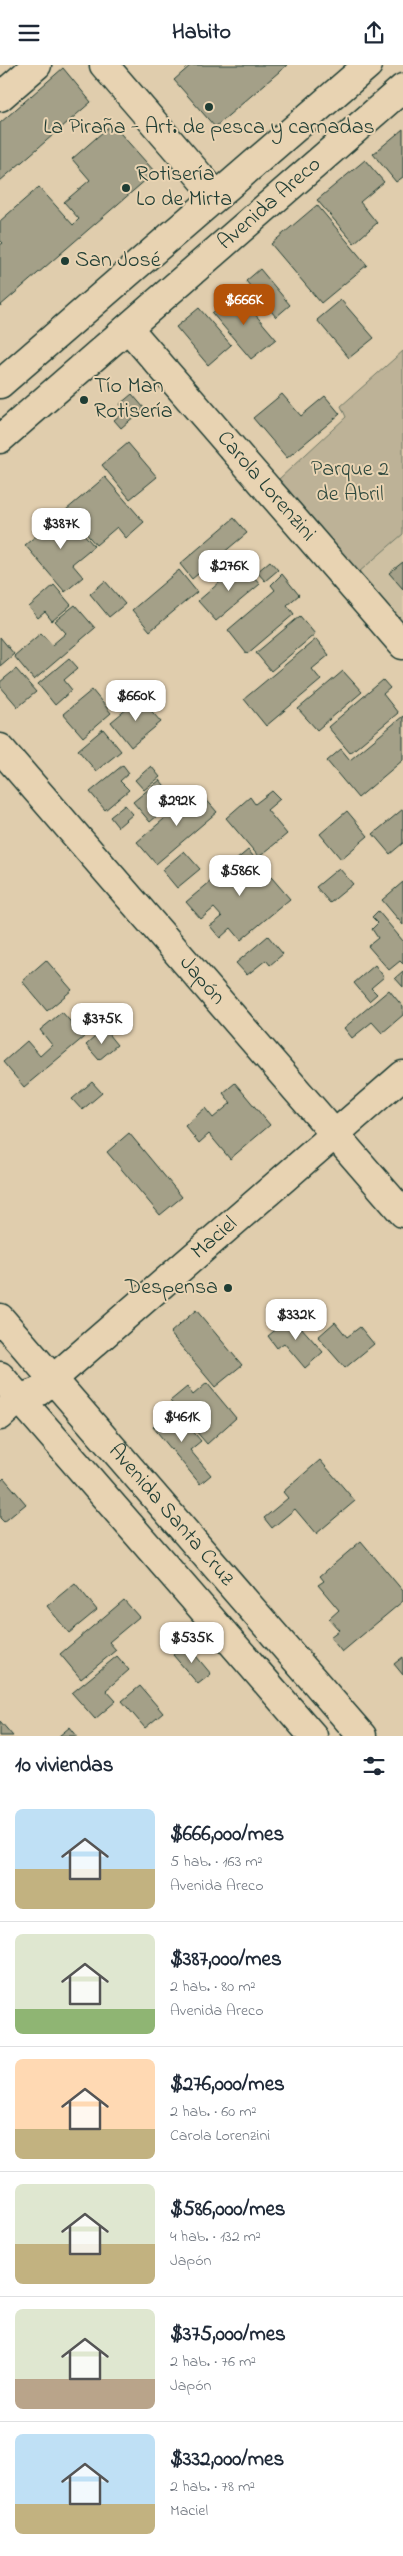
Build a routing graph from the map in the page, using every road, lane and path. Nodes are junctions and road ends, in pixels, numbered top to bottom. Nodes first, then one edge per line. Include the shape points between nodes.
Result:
1 (37, 65) edge
2 (104, 65) edge
3 (368, 65) edge
4 (403, 88) edge
5 (0, 97) edge
6 (217, 196) junction
7 (128, 328) junction
8 (0, 384) edge
9 (0, 439) edge
10 (403, 645) edge
11 (0, 748) edge
12 (403, 1075) edge
13 (335, 1134) junction
14 (403, 1213) edge
15 (0, 1318) edge
16 (0, 1375) edge
17 (52, 1379) junction
18 (10, 1407) edge
19 (313, 1736) edge
20 (362, 1736) edge

1 - 5 main road
2 - 6 main road
3 - 6 main road, Avenida Areco
4 - 7 main road, Avenida Areco
6 - 8 main road, Avenida Areco
7 - 9 main road, Avenida Areco
7 - 10 main road, Carola Lorenzini
11 - 13 main road, Japón
12 - 13 main road, Maciel
13 - 14 main road, Japón
13 - 17 main road, Maciel
15 - 17 main road, Avenida Santa Cruz
16 - 18 main road, Avenida Santa Cruz
17 - 18 main road, Maciel
17 - 20 main road, Avenida Santa Cruz
18 - 19 main road, Avenida Santa Cruz

